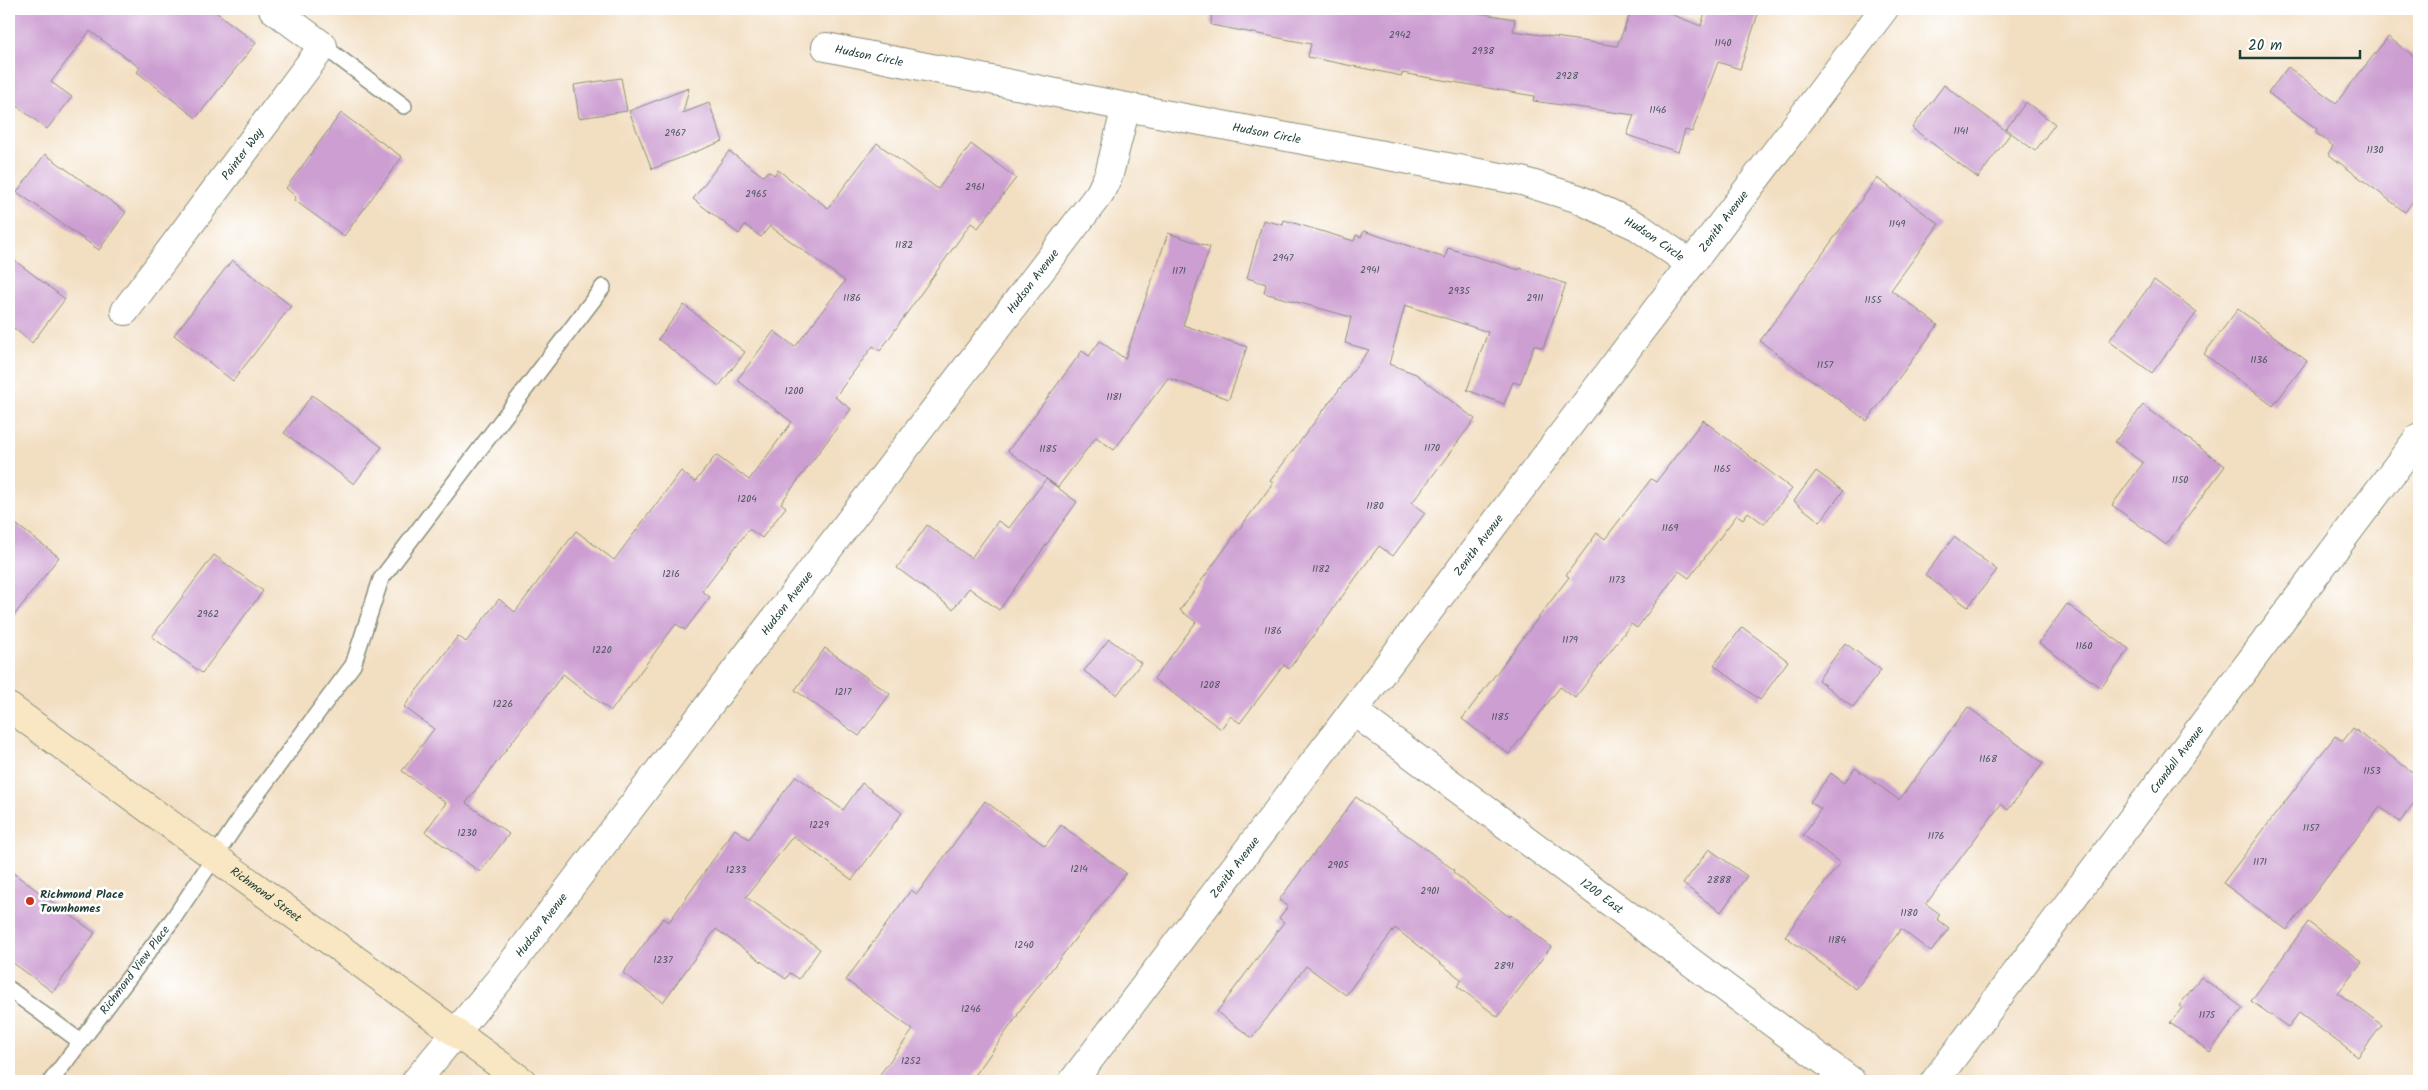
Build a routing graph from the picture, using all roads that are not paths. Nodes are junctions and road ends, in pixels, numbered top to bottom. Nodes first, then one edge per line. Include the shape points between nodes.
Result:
1 (274, 9) edge
2 (1884, 9) edge
3 (324, 46) junction
4 (826, 47) dead end
5 (404, 106) dead end
6 (1126, 107) junction
7 (1691, 264) junction
8 (603, 287) dead end
9 (125, 311) dead end
10 (2419, 437) edge
11 (9, 707) edge
12 (1353, 711) junction
13 (214, 858) junction
14 (9, 989) edge
15 (456, 1033) junction
16 (81, 1042) junction
17 (51, 1081) edge
18 (416, 1081) edge
19 (522, 1081) edge
20 (1073, 1081) edge
21 (1851, 1081) edge
22 (1935, 1081) edge

1 - 3 street
2 - 7 street, Zenith Avenue
3 - 5 lane
3 - 9 street, Painter Way
4 - 6 street, Hudson Circle
6 - 7 street, Hudson Circle via 1522,181 1576,198 1637,226
6 - 15 street, Hudson Avenue via 1109,174 1100,193
7 - 12 street, Zenith Avenue
8 - 13 lane, Richmond View Place via 381,579 353,664
10 - 22 street, Crandall Avenue
11 - 13 main road, Richmond Street
12 - 20 street, Zenith Avenue
12 - 21 street, 1200 East
13 - 15 main road, Richmond Street
13 - 16 lane, Richmond View Place
14 - 16 lane
15 - 18 street, Hudson Avenue
15 - 19 main road, Richmond Street
16 - 17 lane, Richmond View Place

